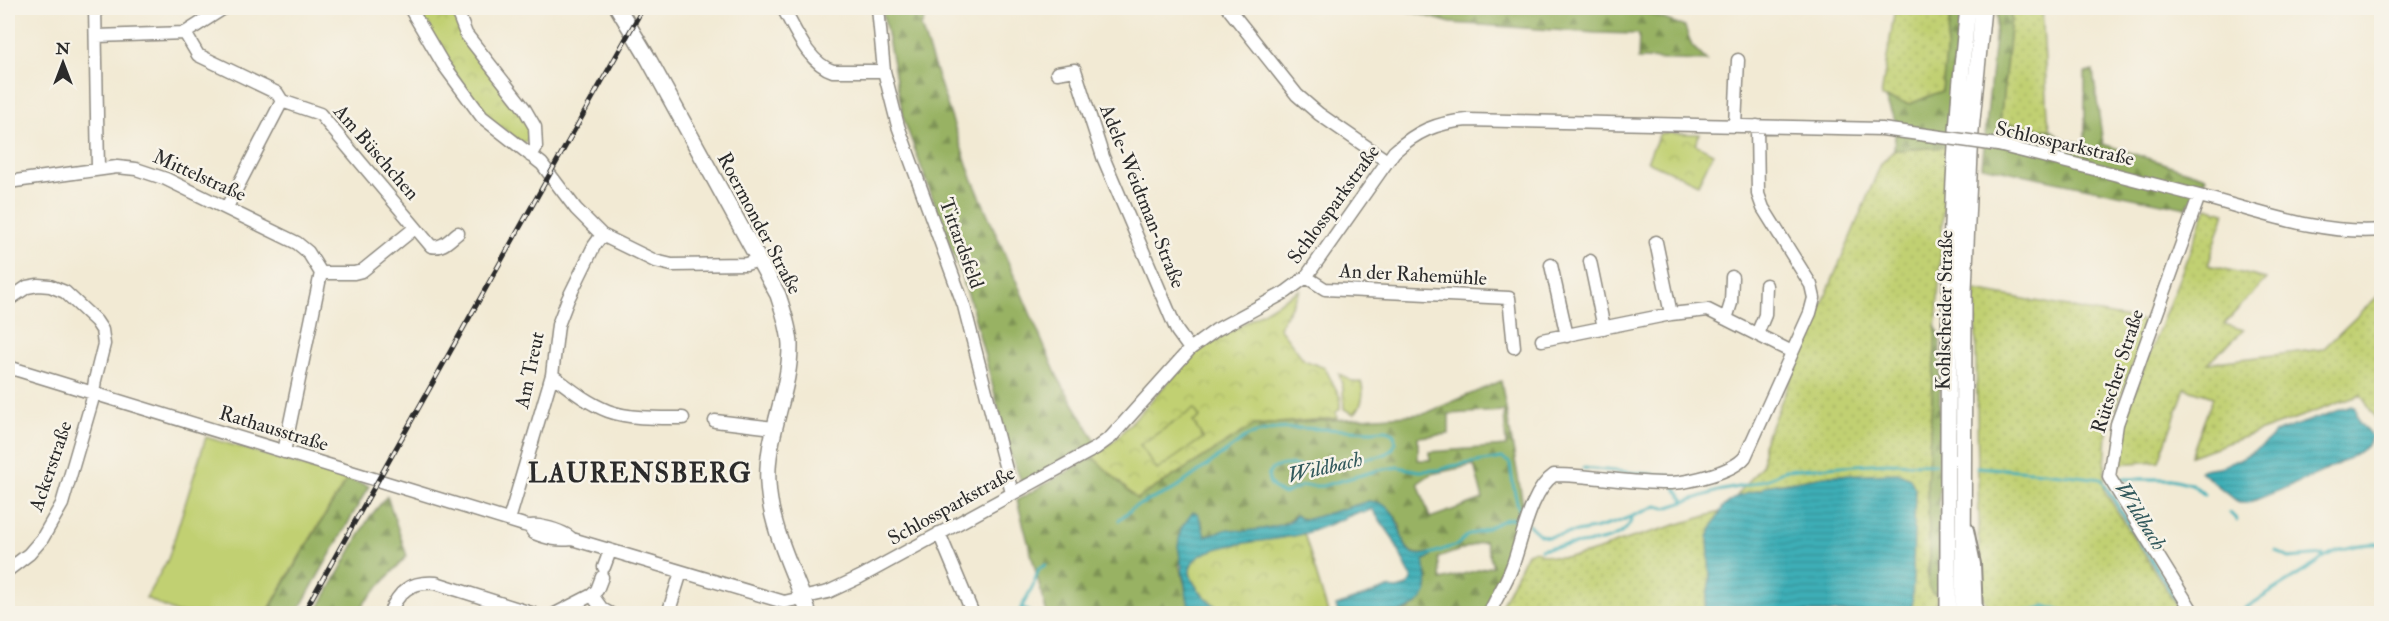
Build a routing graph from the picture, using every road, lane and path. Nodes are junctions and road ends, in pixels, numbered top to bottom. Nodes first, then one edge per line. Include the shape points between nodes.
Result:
1 (95, 8) edge
2 (224, 8) edge
3 (410, 8) edge
4 (456, 8) edge
5 (618, 8) edge
6 (783, 8) edge
7 (878, 8) edge
8 (1228, 8) edge
9 (1968, 8) edge
10 (1983, 8) edge
11 (185, 33) junction
12 (97, 36) junction
13 (1738, 60) dead end
14 (884, 71) junction
15 (1057, 73) dead end
16 (282, 101) junction
17 (1735, 126) junction
18 (1757, 126) junction
19 (531, 156) junction
20 (1388, 161) junction
21 (98, 169) junction
22 (8, 182) edge
23 (2199, 196) junction
24 (227, 207) junction
25 (415, 228) junction
26 (2382, 230) edge
27 (458, 233) dead end
28 (602, 235) junction
29 (1656, 242) dead end
30 (759, 260) junction
31 (1590, 261) dead end
32 (1551, 265) dead end
33 (321, 273) junction
34 (1306, 277) junction
35 (1732, 277) dead end
36 (1766, 285) dead end
37 (8, 300) edge
38 (1671, 314) junction
39 (1726, 319) junction
40 (1604, 328) junction
41 (1757, 334) junction
42 (1567, 336) junction
43 (1542, 340) dead end
44 (1514, 346) dead end
45 (1190, 349) junction
46 (1792, 352) junction
47 (8, 367) edge
48 (552, 375) junction
49 (93, 393) junction
50 (683, 418) dead end
51 (715, 421) dead end
52 (774, 428) junction
53 (284, 452) junction
54 (1012, 493) junction
55 (509, 520) junction
56 (1965, 530) junction
57 (939, 533) junction
58 (610, 551) junction
59 (8, 570) edge
60 (681, 572) junction
61 (592, 595) junction
62 (806, 606) edge
63 (501, 608) edge
64 (558, 613) edge
65 (389, 614) edge
66 (534, 614) edge
67 (611, 614) edge
68 (668, 614) edge
69 (973, 614) edge
70 (1489, 614) edge
71 (1948, 614) edge
72 (1963, 614) edge
73 (1974, 614) edge
74 (2194, 614) edge

1 - 12 street
2 - 11 street
3 - 19 street via 443,64 482,117
4 - 19 street via 465,34 524,108 534,127 536,147
5 - 30 main road, Roermonder Straße
6 - 14 street via 819,64 833,71
7 - 14 street, Tittardsfeld
8 - 20 street via 1297,95
9 - 71 main road, Kohlscheider Straße via 1956,128 1949,276
10 - 56 main road, Kohlscheider Straße via 1965,245
11 - 12 street
11 - 16 street, Am Büschchen via 198,55 278,93
12 - 21 street
13 - 17 street
14 - 54 street, Tittardsfeld via 900,131 964,306
15 - 45 street, Adele-Weidtman-Straße via 1075,70 1122,205 1176,331
16 - 24 street
16 - 25 street, Am Büschchen via 320,114
17 - 18 street, Schlossparkstraße
17 - 20 street, Schlossparkstraße via 1457,121 1424,130 1401,145
18 - 23 street, Schlossparkstraße, bridge via 1882,129 1998,145
18 - 46 street via 1760,201 1808,279 1814,298
19 - 28 street
20 - 34 street, Schlossparkstraße
21 - 22 street, Mittelstraße
21 - 24 street, Mittelstraße via 117,167 152,173
23 - 26 street, Schlossparkstraße via 2321,227
23 - 74 street, Rütscher Straße via 2117,424 2111,480
24 - 33 street, Mittelstraße via 297,243
25 - 27 street, Am Büschchen via 437,248
25 - 33 street, Am Büschchen via 362,271
28 - 30 street via 655,261 672,265 746,264
28 - 48 street, Am Treut via 558,325
29 - 38 street
30 - 52 main road, Roermonder Straße via 778,295 790,345
31 - 40 street
32 - 42 street
33 - 53 street
34 - 44 street, An der Rahemühle via 1325,289 1509,298
34 - 45 street, Schlossparkstraße
35 - 39 street
36 - 41 street via 1766,315
37 - 49 street, Ackerstraße via 27,287 50,286 65,292 96,321 104,344
38 - 39 street via 1708,310
38 - 40 street
39 - 41 street
40 - 42 street
41 - 46 street
42 - 43 street
45 - 54 street, Schlossparkstraße via 1111,437
46 - 70 street via 1745,458 1728,470 1674,482 1554,476 1549,479 1537,496 1511,570
47 - 49 street, Rathausstraße
48 - 50 street via 579,396 609,411
48 - 55 street, Am Treut
49 - 53 street, Rathausstraße
49 - 59 street, Ackerstraße via 54,520 29,554
51 - 52 street
52 - 62 main road, Roermonder Straße via 768,462 770,502
53 - 55 street, Rathausstraße
54 - 57 street, Schlossparkstraße
55 - 58 street, Rathausstraße via 559,541 572,539
56 - 72 main road, Kohlscheider Straße
56 - 73 highway via 1972,564
57 - 62 street, Schlossparkstraße
57 - 69 street
58 - 60 street, Rathausstraße
58 - 61 street
60 - 62 street, Rathausstraße
60 - 68 street
61 - 64 street
61 - 67 street
63 - 65 street via 436,583 421,582 396,598
63 - 66 street

